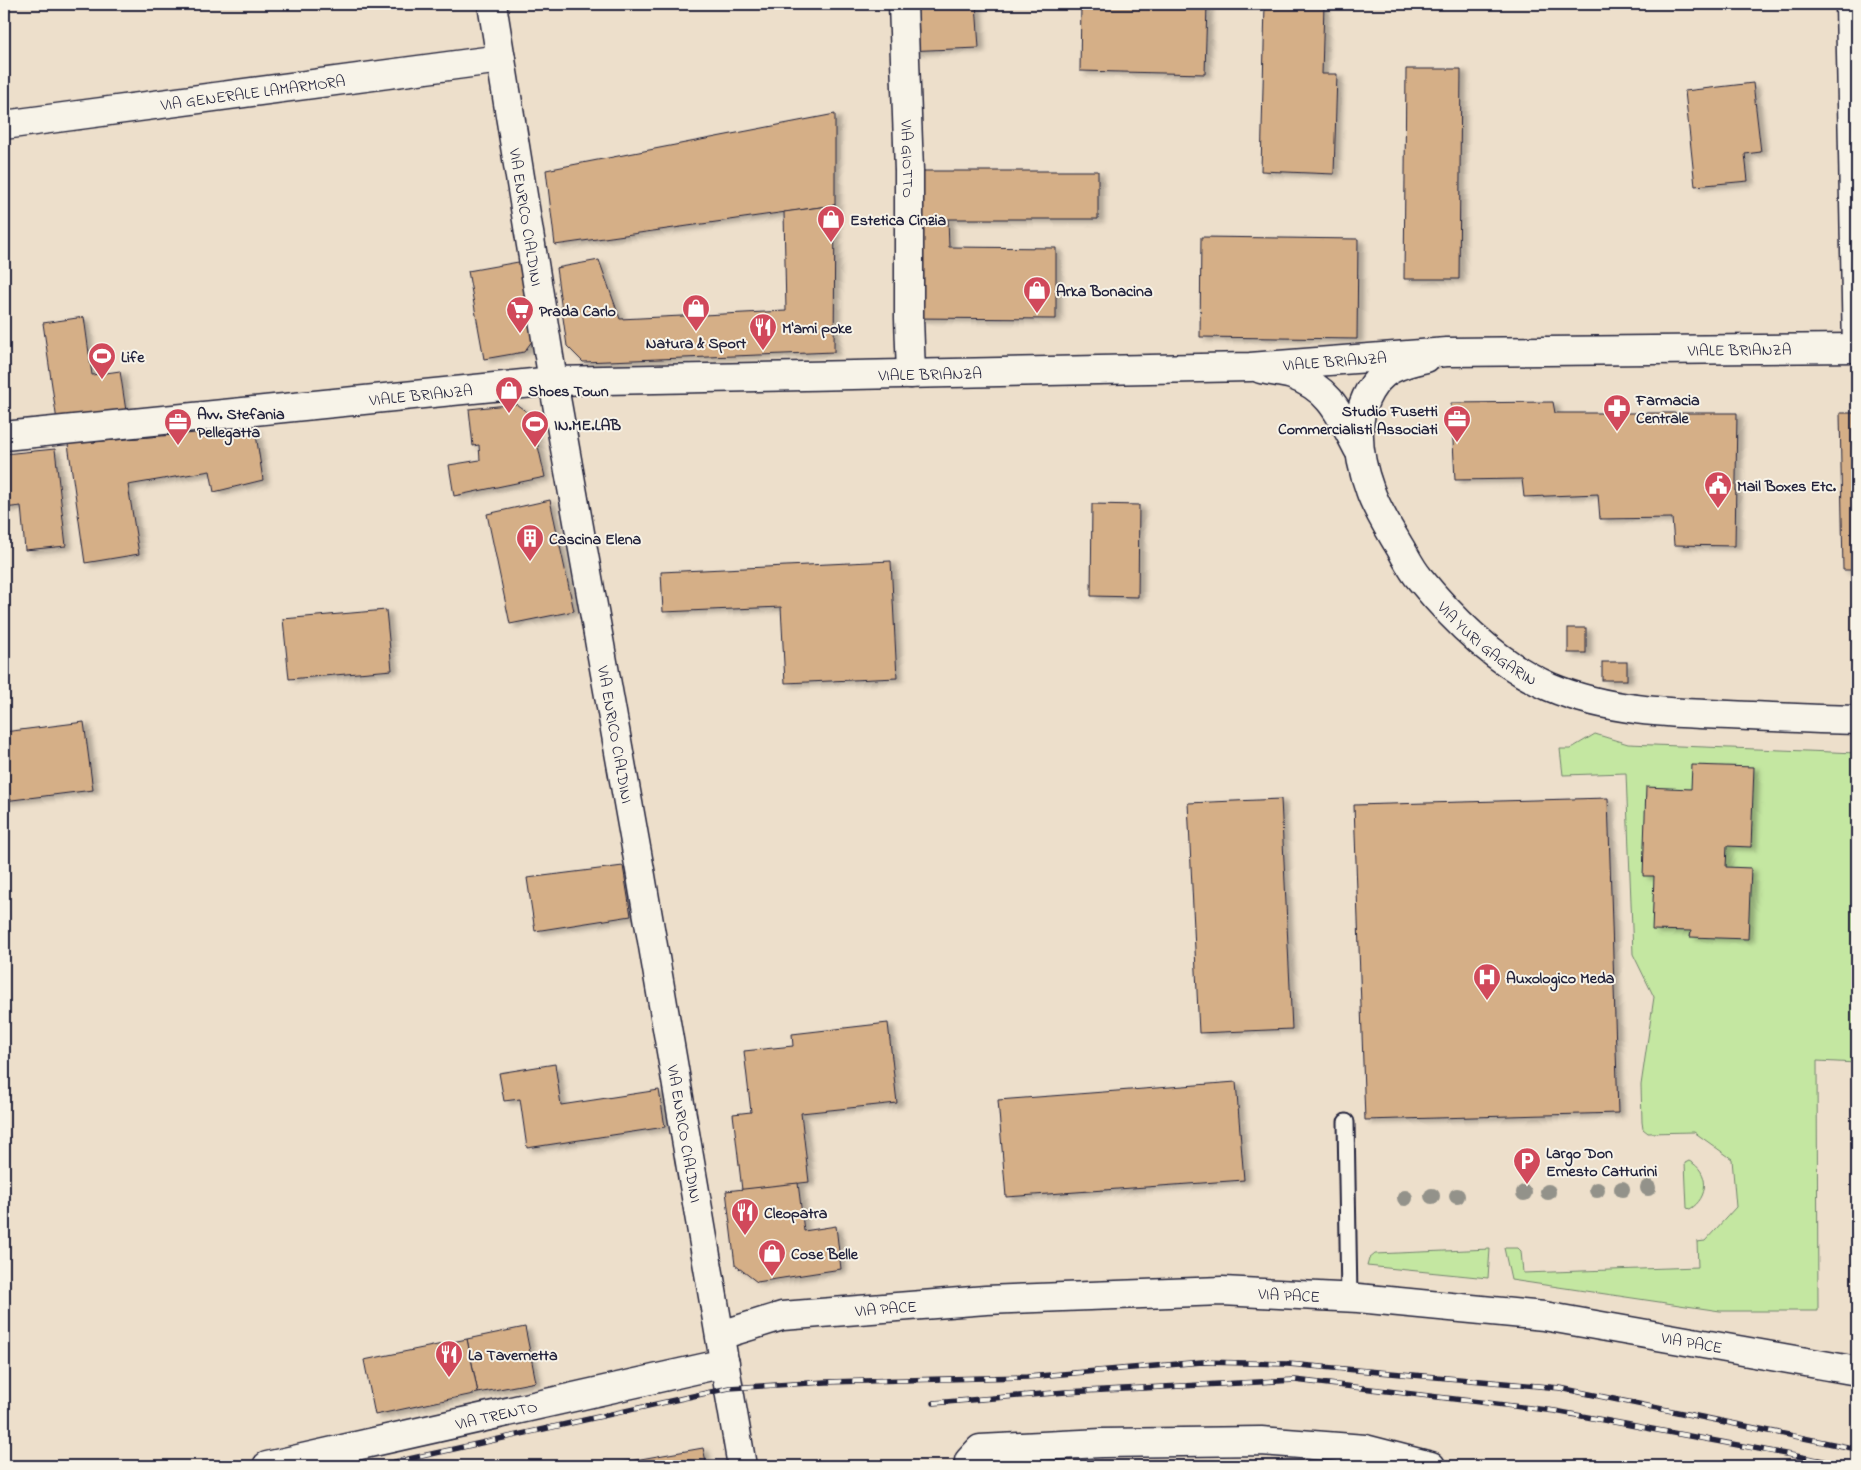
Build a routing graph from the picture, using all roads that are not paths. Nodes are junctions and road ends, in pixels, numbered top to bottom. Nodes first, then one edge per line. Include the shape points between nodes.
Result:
1 (492, 4) edge
2 (903, 4) edge
3 (1850, 4) edge
4 (501, 59) junction
5 (4, 125) edge
6 (1857, 348) edge
7 (1446, 352) junction
8 (1250, 367) junction
9 (912, 374) junction
10 (553, 381) junction
11 (4, 436) edge
12 (1361, 454) junction
13 (1857, 720) edge
14 (1346, 1122) dead end
15 (1349, 1298) junction
16 (721, 1335) junction
17 (726, 1363) junction
18 (1857, 1371) edge
19 (969, 1464) edge
20 (267, 1466) edge
21 (742, 1466) edge
22 (1431, 1466) edge

1 - 4 street, VIA ENRICO CIALDINI
2 - 9 street, VIA GIOTTO
3 - 6 street
4 - 5 street, VIA GENERALE LAMARMORA
4 - 10 street, VIA ENRICO CIALDINI
6 - 7 street, VIALE BRIANZA
7 - 8 street, VIALE BRIANZA
7 - 12 street, VIA YURI GAGARIN via 1385,372 1372,386 1363,403 1358,427
8 - 9 street, VIALE BRIANZA
8 - 12 street via 1291,375 1319,388 1336,407
9 - 10 street, VIALE BRIANZA
10 - 11 street, VIALE BRIANZA
10 - 16 street, VIA ENRICO CIALDINI
12 - 13 street, VIA YURI GAGARIN via 1370,491 1418,578 1481,642 1515,668 1557,689 1598,703 1627,708 1674,713
14 - 15 lane
15 - 16 street, VIA PACE via 1222,1291 986,1300 782,1316
15 - 18 street, VIA PACE via 1544,1316
16 - 17 street, VIA ENRICO CIALDINI
17 - 20 street, VIA TRENTO
17 - 21 street, VIA ENRICO CIALDINI
19 - 22 street via 980,1449 1102,1443 1261,1441 1365,1449

